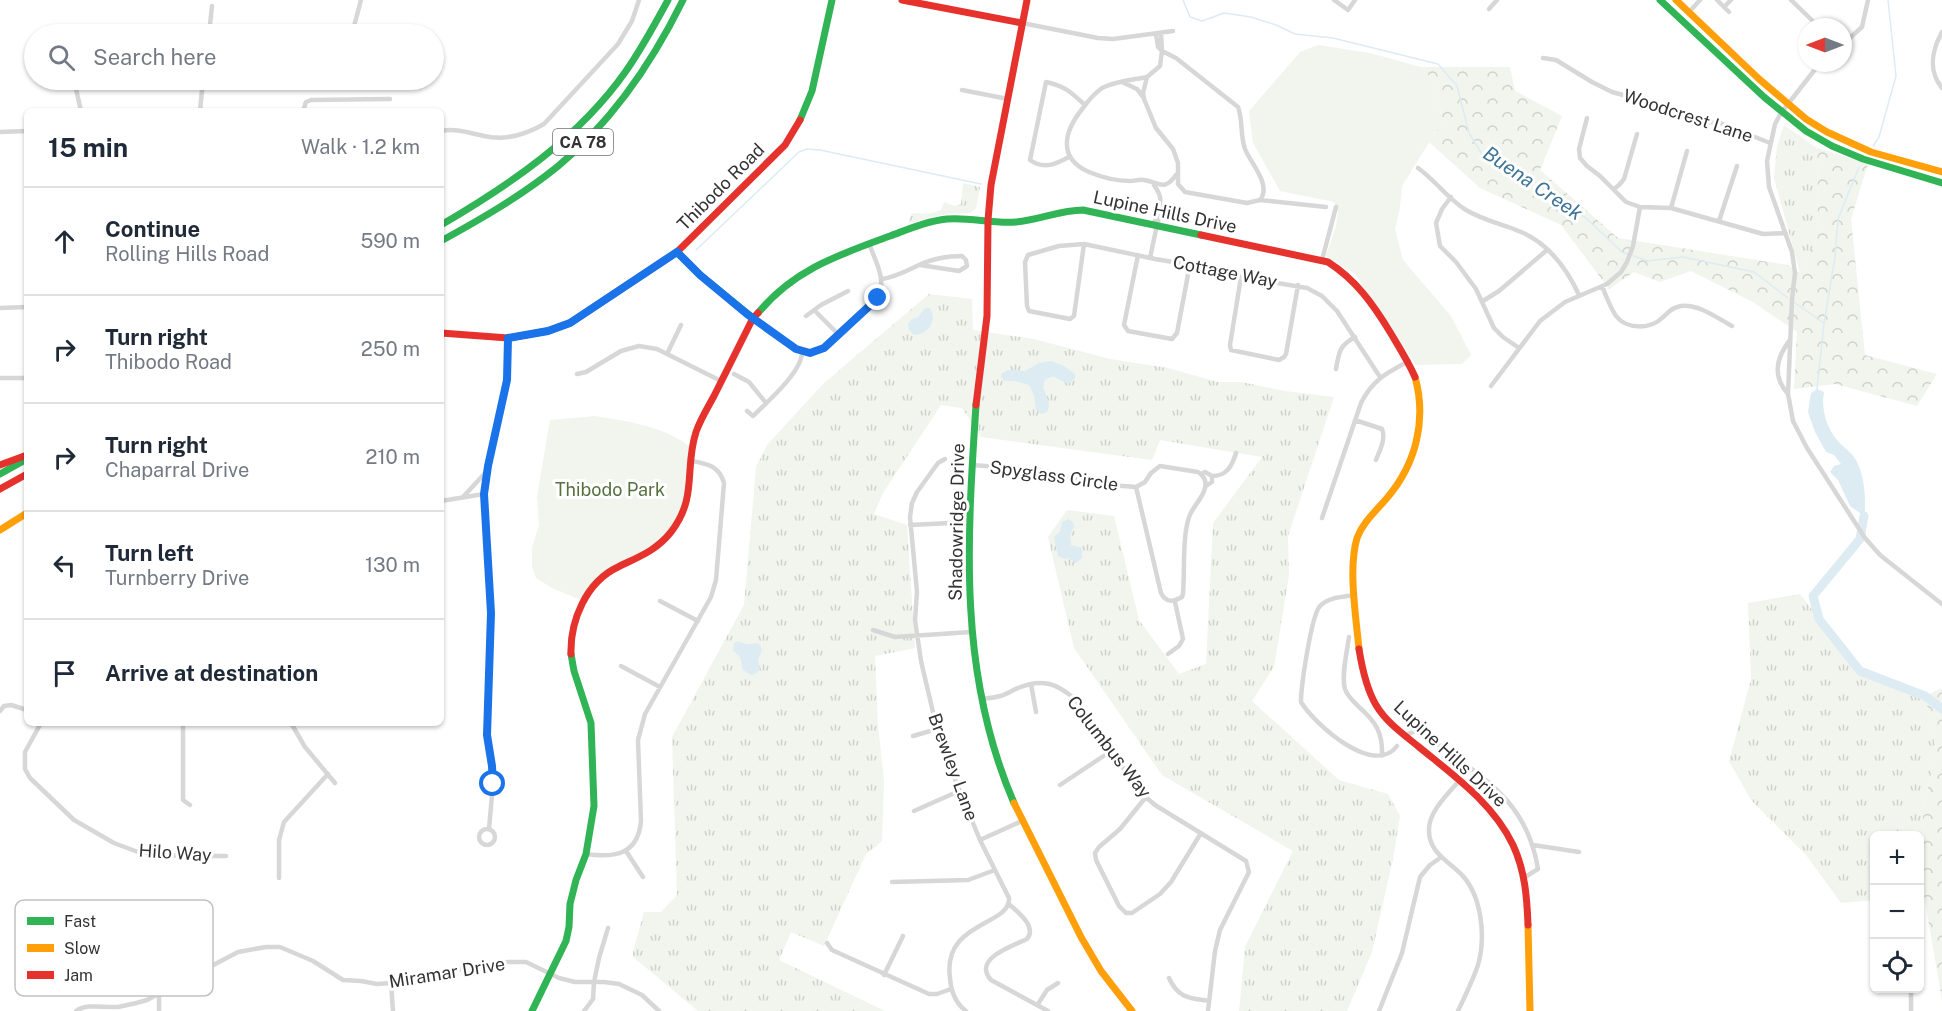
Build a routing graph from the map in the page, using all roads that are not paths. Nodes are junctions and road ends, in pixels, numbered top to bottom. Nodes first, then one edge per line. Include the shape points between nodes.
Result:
1 (361, 0) edge
2 (639, 0) edge
3 (668, 0) edge
4 (683, 0) edge
5 (832, 0) edge
6 (902, 0) edge
7 (1027, 0) edge
8 (1334, 0) edge
9 (1355, 0) edge
10 (1497, 0) edge
11 (1660, 0) edge
12 (1676, 0) edge
13 (1700, 0) edge
14 (1717, 0) edge
15 (1731, 0) edge
16 (1791, 0) edge
17 (1869, 0) edge
18 (212, 6) dead end
19 (1725, 7) junction
20 (1489, 9) dead end
21 (1689, 12) junction
22 (1729, 12) dead end
23 (1810, 18) edge
24 (1022, 23) junction
25 (209, 24) edge
26 (355, 24) edge
27 (1173, 31) dead end
28 (1942, 32) edge
29 (1159, 33) junction
30 (1852, 36) edge
31 (1162, 51) junction
32 (1543, 57) dead end
33 (1813, 72) edge
34 (1147, 77) junction
35 (1119, 82) junction
36 (1942, 88) edge
37 (76, 90) edge
38 (202, 90) edge
39 (962, 90) dead end
40 (390, 99) dead end
41 (1008, 99) junction
42 (1144, 99) junction
43 (1787, 104) junction
44 (1085, 105) junction
45 (80, 108) edge
46 (200, 108) edge
47 (304, 108) edge
48 (1781, 113) junction
49 (1587, 118) dead end
50 (24, 131) edge
51 (444, 131) edge
52 (0, 132) edge
53 (1637, 134) dead end
54 (1770, 143) junction
55 (1687, 151) dead end
56 (1069, 157) junction
57 (1737, 166) dead end
58 (1418, 168) dead end
59 (1177, 172) junction
60 (1942, 172) edge
61 (1152, 183) junction
62 (1942, 183) edge
63 (1614, 189) junction
64 (1451, 197) junction
65 (1260, 200) junction
66 (1326, 207) dead end
67 (1336, 207) dead end
68 (1640, 207) junction
69 (1671, 208) junction
70 (988, 220) junction
71 (1719, 221) junction
72 (444, 223) edge
73 (1156, 224) junction
74 (1785, 232) junction
75 (444, 239) edge
76 (869, 243) junction
77 (1084, 244) junction
78 (1547, 250) junction
79 (677, 252) junction
80 (1138, 255) junction
81 (1150, 258) junction
82 (1322, 260) junction
83 (1190, 264) junction
84 (920, 265) junction
85 (1241, 277) junction
86 (882, 279) junction
87 (1298, 285) junction
88 (1602, 286) junction
89 (848, 291) dead end
90 (1579, 296) junction
91 (1483, 301) junction
92 (24, 307) edge
93 (0, 308) edge
94 (814, 310) junction
95 (806, 316) dead end
96 (753, 318) junction
97 (681, 325) dead end
98 (1732, 326) dead end
99 (444, 333) edge
100 (838, 334) junction
101 (1354, 337) junction
102 (508, 338) junction
103 (1790, 340) junction
104 (1519, 348) junction
105 (802, 352) junction
106 (668, 354) junction
107 (1409, 361) junction
108 (1336, 369) dead end
109 (577, 374) dead end
110 (734, 374) dead end
111 (1380, 377) junction
112 (0, 378) edge
113 (24, 378) edge
114 (721, 381) junction
115 (1491, 386) dead end
116 (1788, 394) junction
117 (766, 403) junction
118 (747, 411) dead end
119 (1355, 420) junction
120 (1236, 453) dead end
121 (24, 458) edge
122 (24, 459) edge
123 (945, 459) dead end
124 (1376, 460) dead end
125 (692, 461) junction
126 (0, 465) edge
127 (972, 465) junction
128 (487, 471) junction
129 (0, 474) edge
130 (1202, 474) junction
131 (24, 476) edge
132 (1212, 476) junction
133 (1206, 486) junction
134 (1136, 487) junction
135 (0, 489) edge
136 (484, 494) junction
137 (463, 497) junction
138 (444, 500) edge
139 (24, 515) edge
140 (1322, 518) dead end
141 (951, 523) dead end
142 (910, 525) junction
143 (0, 530) edge
144 (1354, 595) junction
145 (660, 601) dead end
146 (1175, 602) junction
147 (1942, 604) edge
148 (698, 621) junction
149 (873, 630) dead end
150 (971, 632) junction
151 (917, 636) junction
152 (1349, 637) dead end
153 (1168, 654) dead end
154 (621, 666) dead end
155 (1031, 684) junction
156 (660, 687) junction
157 (981, 699) junction
158 (24, 709) edge
159 (0, 711) edge
160 (1036, 712) dead end
161 (39, 726) edge
162 (183, 726) edge
163 (293, 726) edge
164 (937, 729) junction
165 (913, 736) dead end
166 (1406, 737) junction
167 (1397, 746) dead end
168 (1111, 751) junction
169 (1382, 756) junction
170 (327, 774) junction
171 (1459, 781) junction
172 (335, 783) dead end
173 (1060, 785) dead end
174 (959, 791) junction
175 (1146, 797) junction
176 (190, 805) dead end
177 (914, 811) dead end
178 (1022, 821) junction
179 (489, 829) dead end
180 (1201, 833) junction
181 (980, 840) junction
182 (1533, 845) junction
183 (627, 851) junction
184 (1579, 852) dead end
185 (586, 854) junction
186 (226, 856) dead end
187 (1440, 858) junction
188 (994, 870) junction
189 (643, 877) dead end
190 (1524, 877) junction
191 (279, 878) dead end
192 (892, 882) dead end
193 (1010, 905) junction
194 (609, 928) dead end
195 (903, 936) dead end
196 (827, 943) dead end
197 (213, 965) edge
198 (551, 974) junction
199 (884, 975) junction
200 (1169, 978) dead end
201 (594, 982) junction
202 (391, 983) junction
203 (1058, 983) dead end
204 (951, 989) junction
205 (1911, 993) edge
206 (151, 996) edge
207 (1209, 1001) junction
208 (1038, 1004) junction
209 (657, 1010) edge
210 (76, 1011) edge
211 (393, 1011) edge
212 (532, 1011) edge
213 (584, 1011) edge
214 (966, 1011) edge
215 (1048, 1011) edge
216 (1132, 1011) edge
217 (1208, 1011) edge
218 (1379, 1011) edge
219 (1460, 1011) edge
220 (1530, 1011) edge
221 (1911, 1011) edge

1 - 26 street
2 - 51 street via 618,44 544,124 531,132 505,138 463,130
3 - 72 main road, CA 78 via 624,74 567,139 506,187
4 - 75 main road, CA 78 via 652,57 598,127 558,166 523,192
5 - 79 main road, Thibodo Road via 804,113 785,145
6 - 24 main road
7 - 24 main road, Shadowridge Drive
8 - 9 street via 1348,10
10 - 20 street
11 - 48 main road
12 - 21 main road
13 - 21 street
14 - 19 street
15 - 19 street
16 - 23 street
17 - 30 street via 1862,27
18 - 25 street
19 - 22 street
21 - 43 main road
24 - 29 street via 1098,38
24 - 41 main road, Shadowridge Drive
27 - 29 street
28 - 36 street via 1932,65
29 - 31 street via 1158,47
31 - 34 street via 1161,66
31 - 65 street via 1176,57 1238,107 1245,149 1264,186
32 - 54 street, Woodcrest Lane via 1556,60 1612,92 1668,107 1696,121 1720,123
33 - 43 street
34 - 35 street
34 - 42 street
35 - 42 street via 1137,89
35 - 44 street via 1102,88
37 - 45 street
38 - 46 street
39 - 41 street
40 - 47 street via 311,100
41 - 70 main road, Shadowridge Drive
42 - 59 street via 1156,129 1173,149
43 - 48 street
43 - 60 main road via 1824,131 1848,142 1894,160
44 - 56 street via 1067,137
44 - 56 street via 1061,85 1046,82 1030,160 1052,166
48 - 54 street
48 - 62 main road via 1844,152
49 - 63 street via 1578,149 1580,158
50 - 52 street
53 - 63 street via 1624,179
54 - 74 street via 1766,172
55 - 69 street
56 - 61 street via 1089,172
57 - 71 street
58 - 64 street
59 - 61 street via 1170,183
59 - 65 street via 1178,184 1185,192 1247,203
61 - 73 street via 1161,194
63 - 68 street via 1626,202
64 - 78 street via 1484,220 1522,232
64 - 91 street via 1436,223 1440,246
65 - 66 street
67 - 82 street
68 - 69 street
68 - 88 street via 1627,262 1621,272
69 - 71 street
70 - 73 main road, Lupine Hills Drive via 1016,222 1083,210
70 - 76 main road, Lupine Hills Drive via 945,219
70 - 127 main road, Shadowridge Drive via 987,316
71 - 74 street via 1763,234
73 - 81 street
73 - 82 main road, Lupine Hills Drive
74 - 103 street via 1795,273
76 - 86 street
76 - 96 main road, Lupine Hills Drive via 798,276
77 - 77 street, Cottage Way via 1028,255 1029,311 1070,319 1074,316
77 - 80 street, Cottage Way
78 - 90 street via 1557,258
78 - 91 street
79 - 96 main road
79 - 102 main road, Thibodo Road via 570,323
80 - 81 street, Cottage Way
80 - 83 street via 1124,325 1128,331 1172,339 1177,333
81 - 83 street, Cottage Way
82 - 107 main road, Lupine Hills Drive via 1342,269 1362,288
83 - 85 street, Cottage Way
84 - 84 street via 959,271 967,266 962,256
84 - 86 street
85 - 87 street, Cottage Way
85 - 87 street via 1232,350 1278,360 1286,354
86 - 100 street via 878,298
87 - 101 street, Cottage Way via 1322,296 1338,311
88 - 90 street
88 - 98 street via 1614,313 1626,324 1650,325 1672,308 1683,306 1700,308
89 - 94 street
90 - 104 street via 1540,321
91 - 104 street via 1494,328
92 - 93 street
94 - 95 street
94 - 100 street
96 - 105 street
96 - 114 main road, Lupine Hills Drive
97 - 106 street
99 - 102 main road, Thibodo Road
100 - 105 street via 824,348
101 - 108 street via 1340,349
101 - 111 street, Cottage Way
102 - 128 street via 507,380
103 - 116 street
103 - 116 street via 1777,363 1781,387
104 - 115 street
105 - 117 street via 799,367
106 - 109 street via 639,346
106 - 114 street
107 - 111 street
107 - 144 main road, Lupine Hills Drive via 1420,402 1417,444 1404,474 1361,529 1354,555
110 - 117 street via 749,382
111 - 119 street via 1367,390
112 - 113 street
114 - 125 main road, Lupine Hills Drive via 696,432
116 - 147 street via 1793,421 1807,448 1865,538 1880,555
117 - 118 street via 753,416
119 - 124 street via 1382,429 1384,438
119 - 140 street
120 - 132 street via 1228,470
121 - 126 main road
122 - 129 main road
123 - 142 street, Brewley Lane via 917,492
125 - 148 street via 715,467 724,483 716,580
125 - 185 main road, Lupine Hills Drive via 689,495 675,528 660,545 611,571 588,593 575,620 572,662 591,723 594,806
127 - 134 street, Spyglass Circle via 1040,470 1097,484
127 - 150 main road, Shadowridge Drive
128 - 136 street
128 - 137 street
130 - 132 street, Spyglass Circle
130 - 133 street
130 - 134 street, Spyglass Circle via 1160,466
131 - 135 main road
132 - 133 street via 1212,482
133 - 146 street via 1189,518 1183,594
134 - 146 street, Spyglass Circle via 1161,593
136 - 137 street
136 - 179 street via 491,613 487,735 493,784
137 - 138 street
139 - 143 main road
141 - 142 street
142 - 151 street, Brewley Lane
144 - 166 main road, Lupine Hills Drive via 1363,668 1371,695 1386,718
144 - 169 street via 1325,602 1317,611 1301,702 1348,747
145 - 148 street
146 - 153 street, Spyglass Circle via 1183,639
148 - 156 street
149 - 151 street via 895,637
150 - 151 street
150 - 157 main road, Shadowridge Drive
151 - 164 street, Brewley Lane
152 - 169 street via 1344,685 1349,697 1380,732
154 - 156 street
155 - 157 street, Columbus Way via 1003,696
155 - 160 street
155 - 168 street, Columbus Way via 1062,688 1075,699
156 - 183 street via 639,731 640,829 636,842
157 - 178 main road, Shadowridge Drive via 996,758
158 - 159 street via 11,705
161 - 186 street, Hilo Way via 25,752 25,769 74,820 138,852
162 - 176 street via 183,800
163 - 170 street
164 - 165 street
164 - 174 street, Brewley Lane
166 - 171 main road, Lupine Hills Drive
166 - 182 street via 1414,732 1423,734 1498,789 1524,823
167 - 169 street
168 - 173 street
168 - 175 street, Columbus Way
170 - 172 street
170 - 191 street via 284,822 279,840
171 - 187 street via 1430,823 1431,840
171 - 190 main road, Lupine Hills Drive via 1500,822 1513,844
174 - 177 street
174 - 181 street, Brewley Lane
175 - 180 street, Columbus Way
175 - 180 street via 1095,853 1119,906 1126,913 1161,894
178 - 181 street
178 - 216 main road, Shadowridge Drive via 1081,937
180 - 207 street, Columbus Way via 1246,861 1249,872 1220,930
181 - 188 street, Brewley Lane
182 - 184 street
182 - 190 street via 1538,869
183 - 185 street via 614,856
183 - 189 street
185 - 198 main road, Lupine Hills Drive via 574,888 566,940
187 - 218 street via 1419,877 1402,953
187 - 219 street via 1461,874 1471,889 1481,927 1478,964
188 - 192 street via 968,880
188 - 193 street, Brewley Lane
190 - 220 main road, Lupine Hills Drive
193 - 204 street via 1004,913 976,926 957,943 950,960
193 - 208 street, Brewley Lane via 1026,921 1030,934 993,956 988,961 987,976
194 - 201 street
195 - 199 street
196 - 199 street via 832,950
197 - 202 street, Miramar Drive via 238,952 280,947 343,980
198 - 201 street, Miramar Drive via 575,982
198 - 202 street, Miramar Drive via 526,962 508,962
198 - 212 main road, Lupine Hills Drive
199 - 204 street via 929,994
200 - 207 street via 1173,988 1185,998
201 - 209 street, Miramar Drive via 628,987
201 - 213 street via 593,999
202 - 211 street
203 - 208 street via 1047,990
204 - 214 street
205 - 221 street
206 - 210 street, Miramar Drive via 137,1003 83,1007
207 - 217 street, Columbus Way
208 - 215 street

